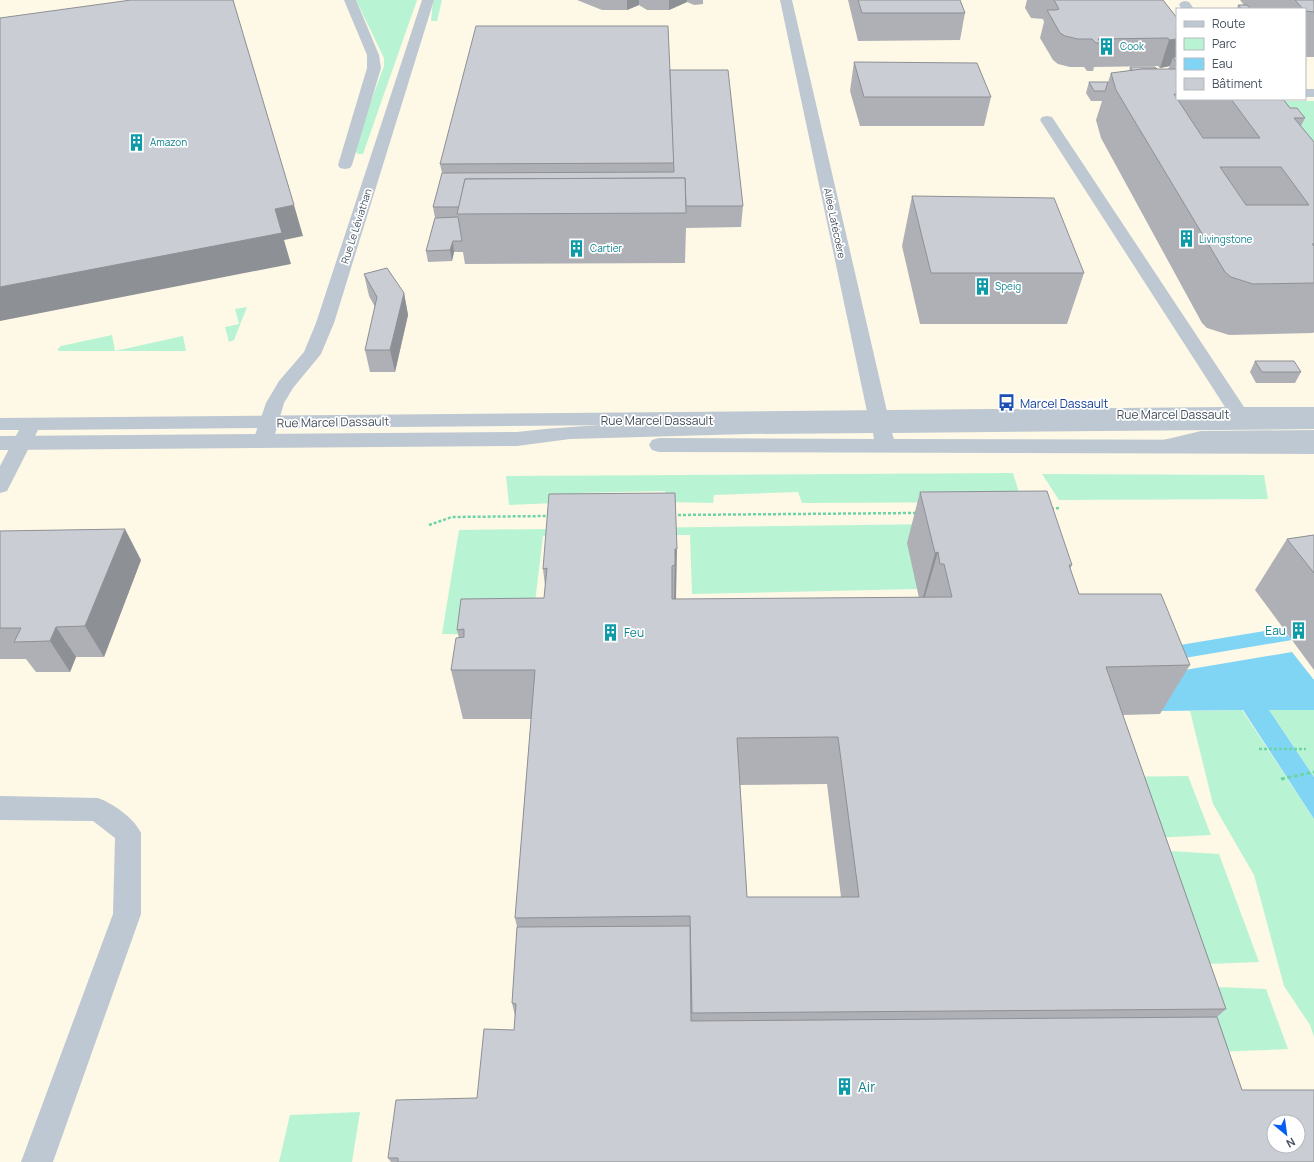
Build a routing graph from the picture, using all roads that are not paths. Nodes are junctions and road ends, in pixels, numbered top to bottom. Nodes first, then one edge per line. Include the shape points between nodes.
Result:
1 (350, 0) edge
2 (428, 0) edge
3 (786, 0) edge
4 (1047, 120) dead end
5 (345, 165) dead end
6 (1314, 413) edge
7 (1239, 414) junction
8 (34, 420) junction
9 (879, 422) junction
10 (1314, 423) edge
11 (0, 424) edge
12 (266, 432) junction
13 (1314, 437) edge
14 (517, 439) junction
15 (23, 442) junction
16 (0, 443) edge
17 (886, 446) junction
18 (1166, 446) junction
19 (1314, 447) edge
20 (0, 486) edge
21 (0, 808) edge
22 (37, 1162) edge

1 - 5 street via 372,55 374,68
2 - 12 street, Rue Le Léviathan via 325,323 312,354 286,385 275,403
3 - 9 street, Allée Latécoère
4 - 7 street
6 - 7 street, Rue Marcel Dassault
7 - 9 street, Rue Marcel Dassault via 1006,415
8 - 11 street, Rue Marcel Dassault
8 - 12 street, Rue Marcel Dassault
8 - 15 street
9 - 10 street, Rue Marcel Dassault
9 - 12 street, Rue Marcel Dassault via 350,421
9 - 14 street, Rue Marcel Dassault via 570,433
9 - 17 street, Allée Latécoère
12 - 14 street, Rue Marcel Dassault
12 - 15 street, Rue Marcel Dassault
13 - 18 street, Rue Marcel Dassault via 1202,438
14 - 17 street, Rue Marcel Dassault via 572,445
15 - 16 street, Rue Marcel Dassault
15 - 20 street
17 - 18 street, Rue Marcel Dassault
18 - 19 street, Rue Marcel Dassault
21 - 22 street via 98,810 128,833 127,914

